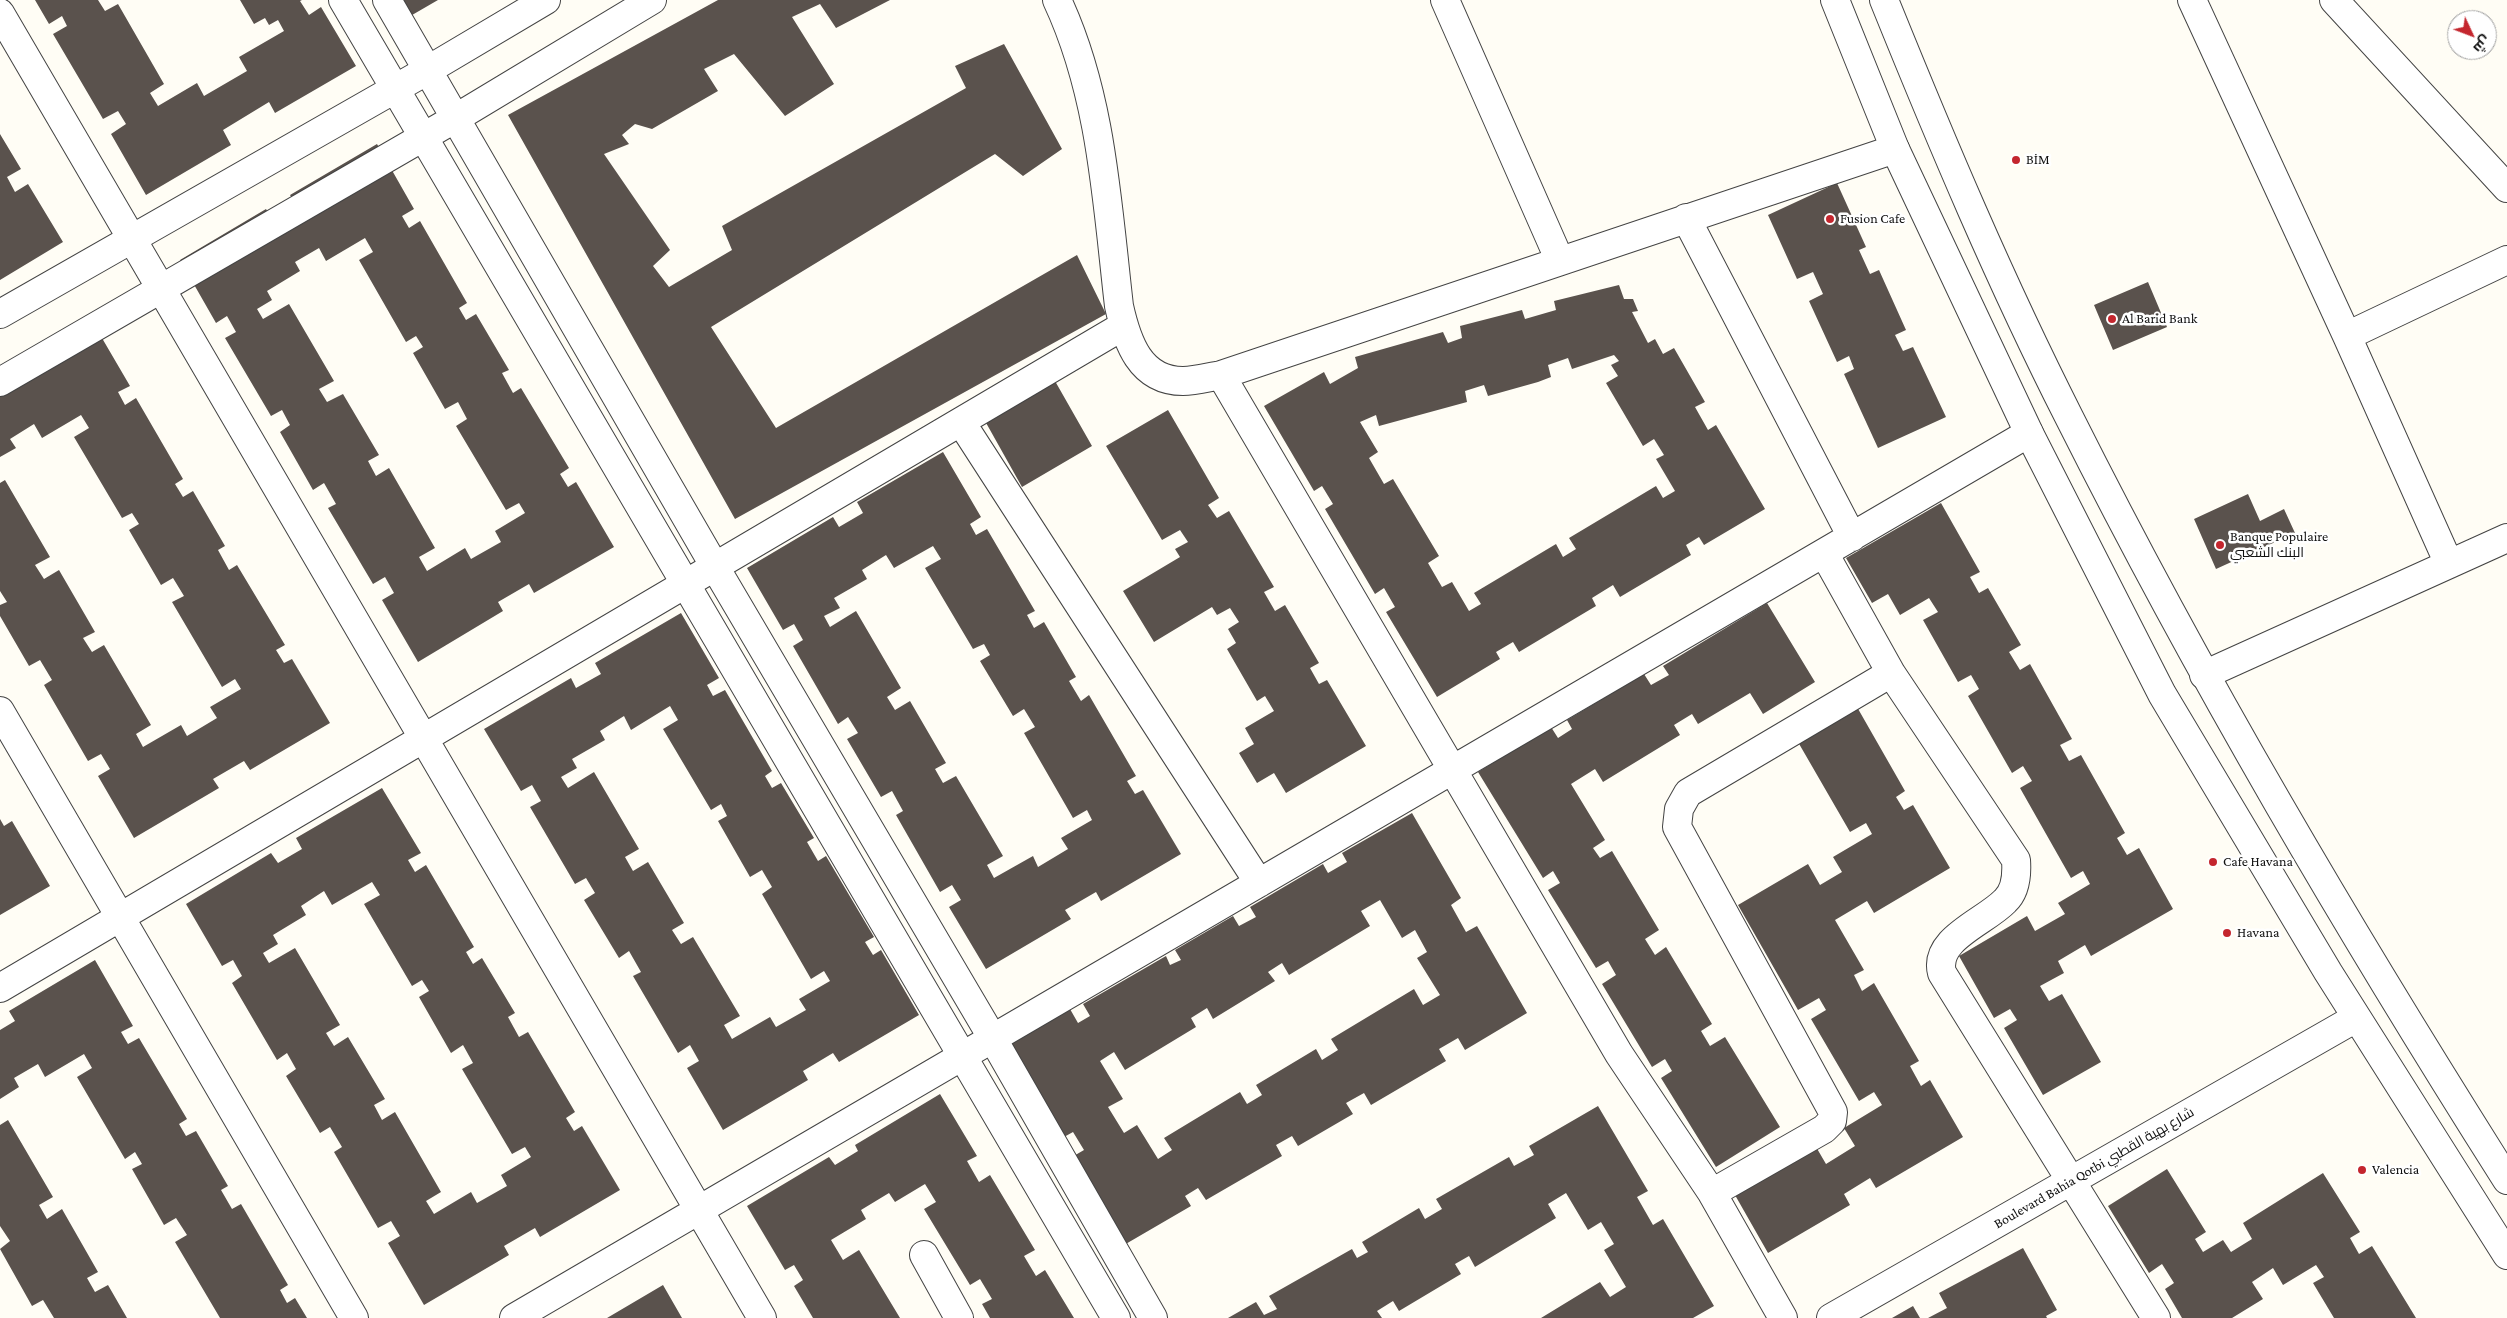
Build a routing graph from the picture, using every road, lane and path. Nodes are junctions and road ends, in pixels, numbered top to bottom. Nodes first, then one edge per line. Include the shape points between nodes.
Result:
1 (343, 0) edge
2 (387, 0) edge
3 (546, 0) edge
4 (652, 0) edge
5 (1057, 0) edge
6 (1445, 0) edge
7 (1835, 0) edge
8 (1884, 0) edge
9 (2192, 0) edge
10 (2334, 0) edge
11 (0, 14) edge
12 (428, 70) junction
13 (395, 89) junction
14 (456, 118) junction
15 (423, 137) junction
16 (1895, 149) junction
17 (2506, 191) edge
18 (1686, 218) junction
19 (131, 239) junction
20 (1560, 260) junction
21 (2507, 260) edge
22 (160, 288) junction
23 (0, 314) edge
24 (1123, 326) junction
25 (2347, 336) junction
26 (1221, 375) junction
27 (0, 382) edge
28 (961, 422) junction
29 (2029, 433) junction
30 (1852, 537) junction
31 (2507, 538) edge
32 (1824, 553) junction
33 (2449, 564) junction
34 (715, 567) junction
35 (687, 584) junction
36 (1891, 672) junction
37 (2204, 675) junction
38 (0, 711) edge
39 (425, 738) junction
40 (1453, 770) junction
41 (1260, 883) junction
42 (122, 916) junction
43 (0, 988) edge
44 (2356, 1018) junction
45 (993, 1039) junction
46 (962, 1056) junction
47 (2071, 1180) junction
48 (2507, 1180) edge
49 (1712, 1193) junction
50 (699, 1210) junction
51 (2507, 1255) edge
52 (924, 1256) dead end
53 (354, 1318) edge
54 (514, 1318) edge
55 (762, 1318) edge
56 (959, 1318) edge
57 (1116, 1318) edge
58 (1153, 1318) edge
59 (1783, 1318) edge
60 (1831, 1318) edge
61 (2156, 1318) edge

1 - 13 street
2 - 12 street
3 - 12 street
4 - 14 street
5 - 24 street via 1085,72 1098,133
6 - 20 street
7 - 16 street
8 - 37 street via 1954,172 2068,416
9 - 25 street
10 - 17 street
11 - 19 street
12 - 13 street
12 - 14 street
13 - 15 street
13 - 19 street
14 - 15 street
14 - 34 street
15 - 22 street
15 - 35 street
16 - 18 street
16 - 29 street
18 - 20 street
18 - 30 street
19 - 22 street
19 - 23 street
20 - 26 street
21 - 25 street
22 - 27 street
22 - 39 street
24 - 26 street via 1142,365 1156,376 1184,381
24 - 28 street
25 - 33 street
26 - 40 street
28 - 34 street
28 - 41 street
29 - 30 street
29 - 44 street via 2162,694
30 - 32 street
31 - 33 street
32 - 36 street
32 - 40 street
33 - 37 street
34 - 35 street
34 - 45 street
35 - 39 street
35 - 46 street
36 - 47 street via 2016,860 2014,886 2006,900 1949,944 1939,963 1942,973
36 - 49 street via 1688,793 1679,810 1677,827 1833,1112 1832,1120 1824,1129
37 - 48 street via 2403,1015
38 - 42 street
39 - 42 street
39 - 50 street
40 - 41 street
40 - 49 street via 1619,1054
41 - 45 street
42 - 43 street
42 - 53 street
44 - 47 street, Boulevard Bahia Qotbi شارع بهية القطبي
44 - 51 street
45 - 46 street
45 - 58 street
46 - 50 street
46 - 57 street
47 - 60 street, Boulevard Bahia Qotbi شارع بهية القطبي
47 - 61 street
49 - 59 street
50 - 54 street
50 - 55 street
52 - 56 street

